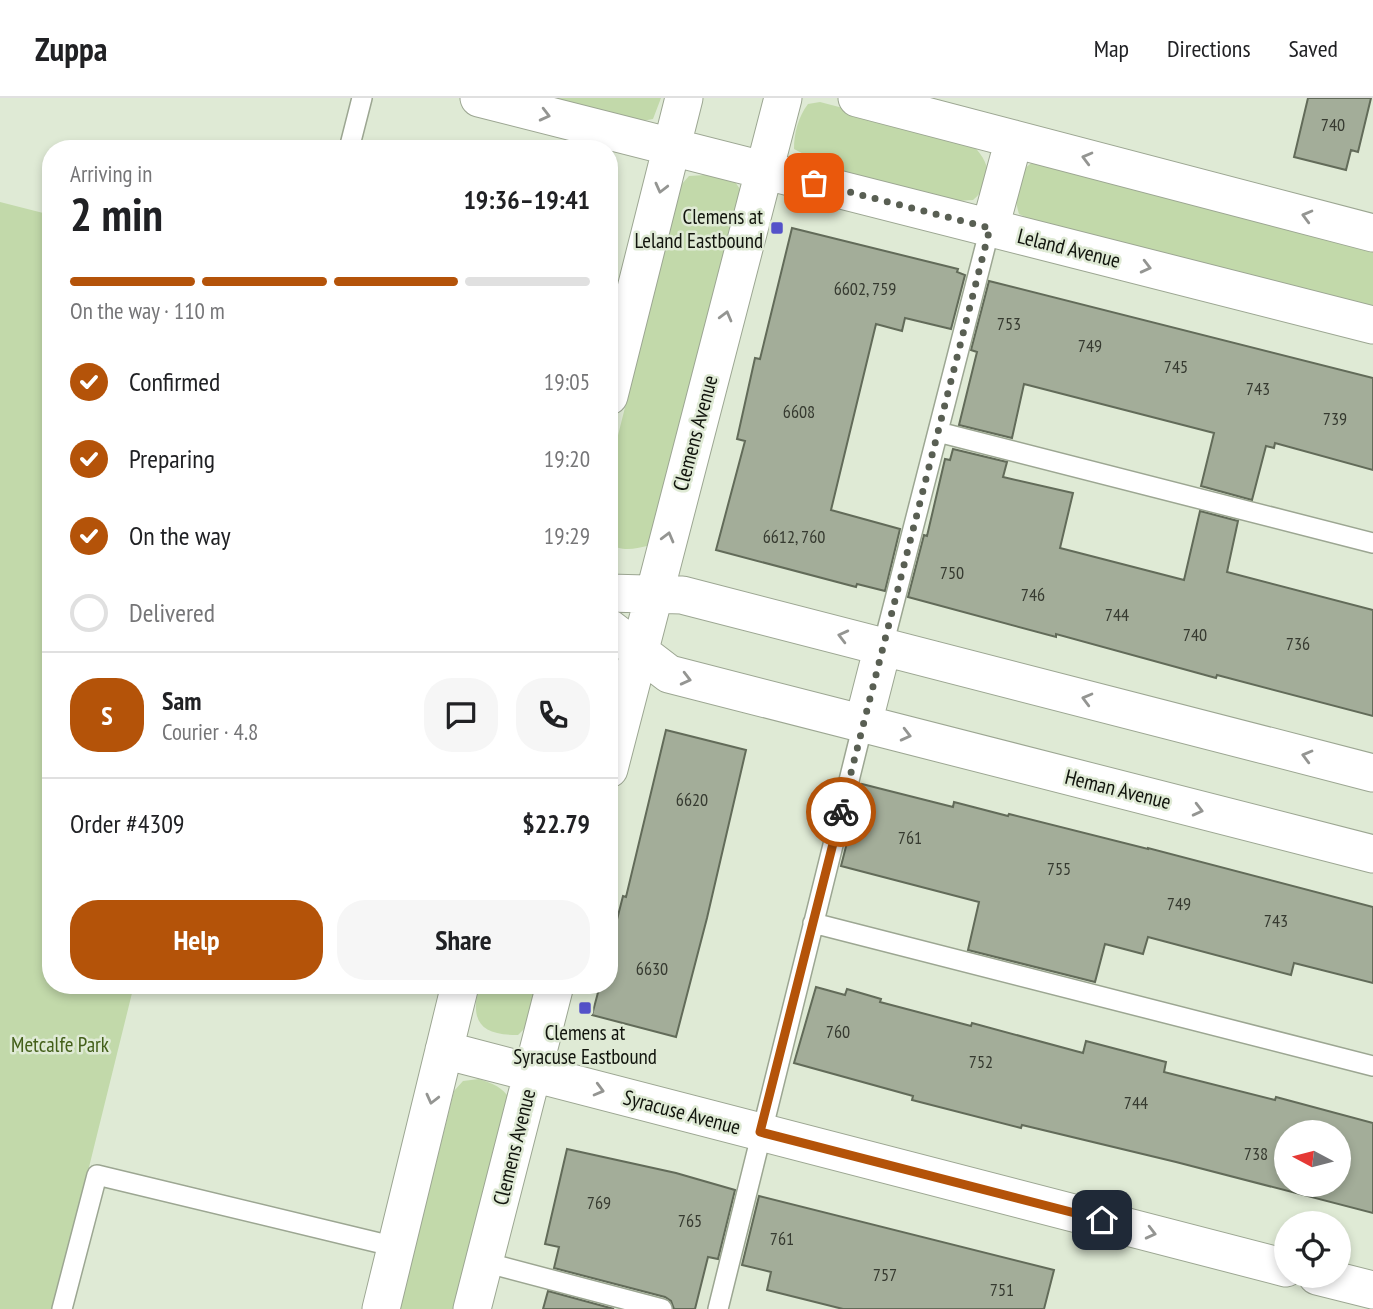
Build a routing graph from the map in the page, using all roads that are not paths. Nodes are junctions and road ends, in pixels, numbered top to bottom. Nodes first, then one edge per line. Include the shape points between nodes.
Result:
1 (362, 98) edge
2 (479, 98) edge
3 (684, 98) edge
4 (783, 98) edge
5 (857, 98) edge
6 (951, 110) edge
7 (1014, 139) junction
8 (351, 140) edge
9 (671, 146) junction
10 (764, 170) junction
11 (990, 228) junction
12 (1373, 233) edge
13 (1373, 325) edge
14 (618, 360) edge
15 (938, 432) junction
16 (1373, 543) edge
17 (618, 593) edge
18 (653, 594) junction
19 (618, 635) edge
20 (883, 646) junction
21 (639, 651) junction
22 (863, 724) junction
23 (618, 734) edge
24 (1373, 773) edge
25 (1373, 854) edge
26 (813, 923) junction
27 (458, 994) edge
28 (553, 994) edge
29 (444, 1050) junction
30 (1373, 1066) edge
31 (533, 1073) junction
32 (760, 1132) junction
33 (396, 1247) junction
34 (484, 1262) junction
35 (1274, 1265) edge
36 (1351, 1284) edge
37 (1373, 1290) edge
38 (62, 1309) edge
39 (381, 1309) edge
40 (472, 1309) edge
41 (662, 1309) edge
42 (718, 1309) edge

1 - 8 lane
2 -> 9 street, Leland Avenue
3 - 9 street
4 - 10 street, Clemens Avenue
5 - 6 street
6 - 7 street
7 - 11 street
12 -> 7 street
9 - 10 street, Leland Avenue
9 -> 14 street
10 - 11 street, Leland Avenue
18 -> 10 street, Clemens Avenue
11 -> 13 street, Leland Avenue
11 - 15 lane
15 - 16 lane
15 - 20 lane
17 - 18 street
20 -> 18 street via 682,594
18 - 21 street, Clemens Avenue
19 - 21 street, Heman Avenue
20 - 22 street
24 -> 20 street
21 -> 22 street, Heman Avenue via 669,674
21 - 23 street, Clemens Avenue
22 -> 25 street, Heman Avenue
22 - 26 lane
26 - 30 lane
26 - 32 lane
27 - 29 street
28 - 31 street, Clemens Avenue
29 - 31 street, Syracuse Avenue
29 -> 33 street
31 -> 32 street, Syracuse Avenue
31 - 34 street, Clemens Avenue
32 -> 35 street, Syracuse Avenue
32 - 42 lane
33 - 38 lane via 97,1175
33 - 39 street
34 - 40 street, Clemens Avenue
34 - 41 lane
36 - 37 street

